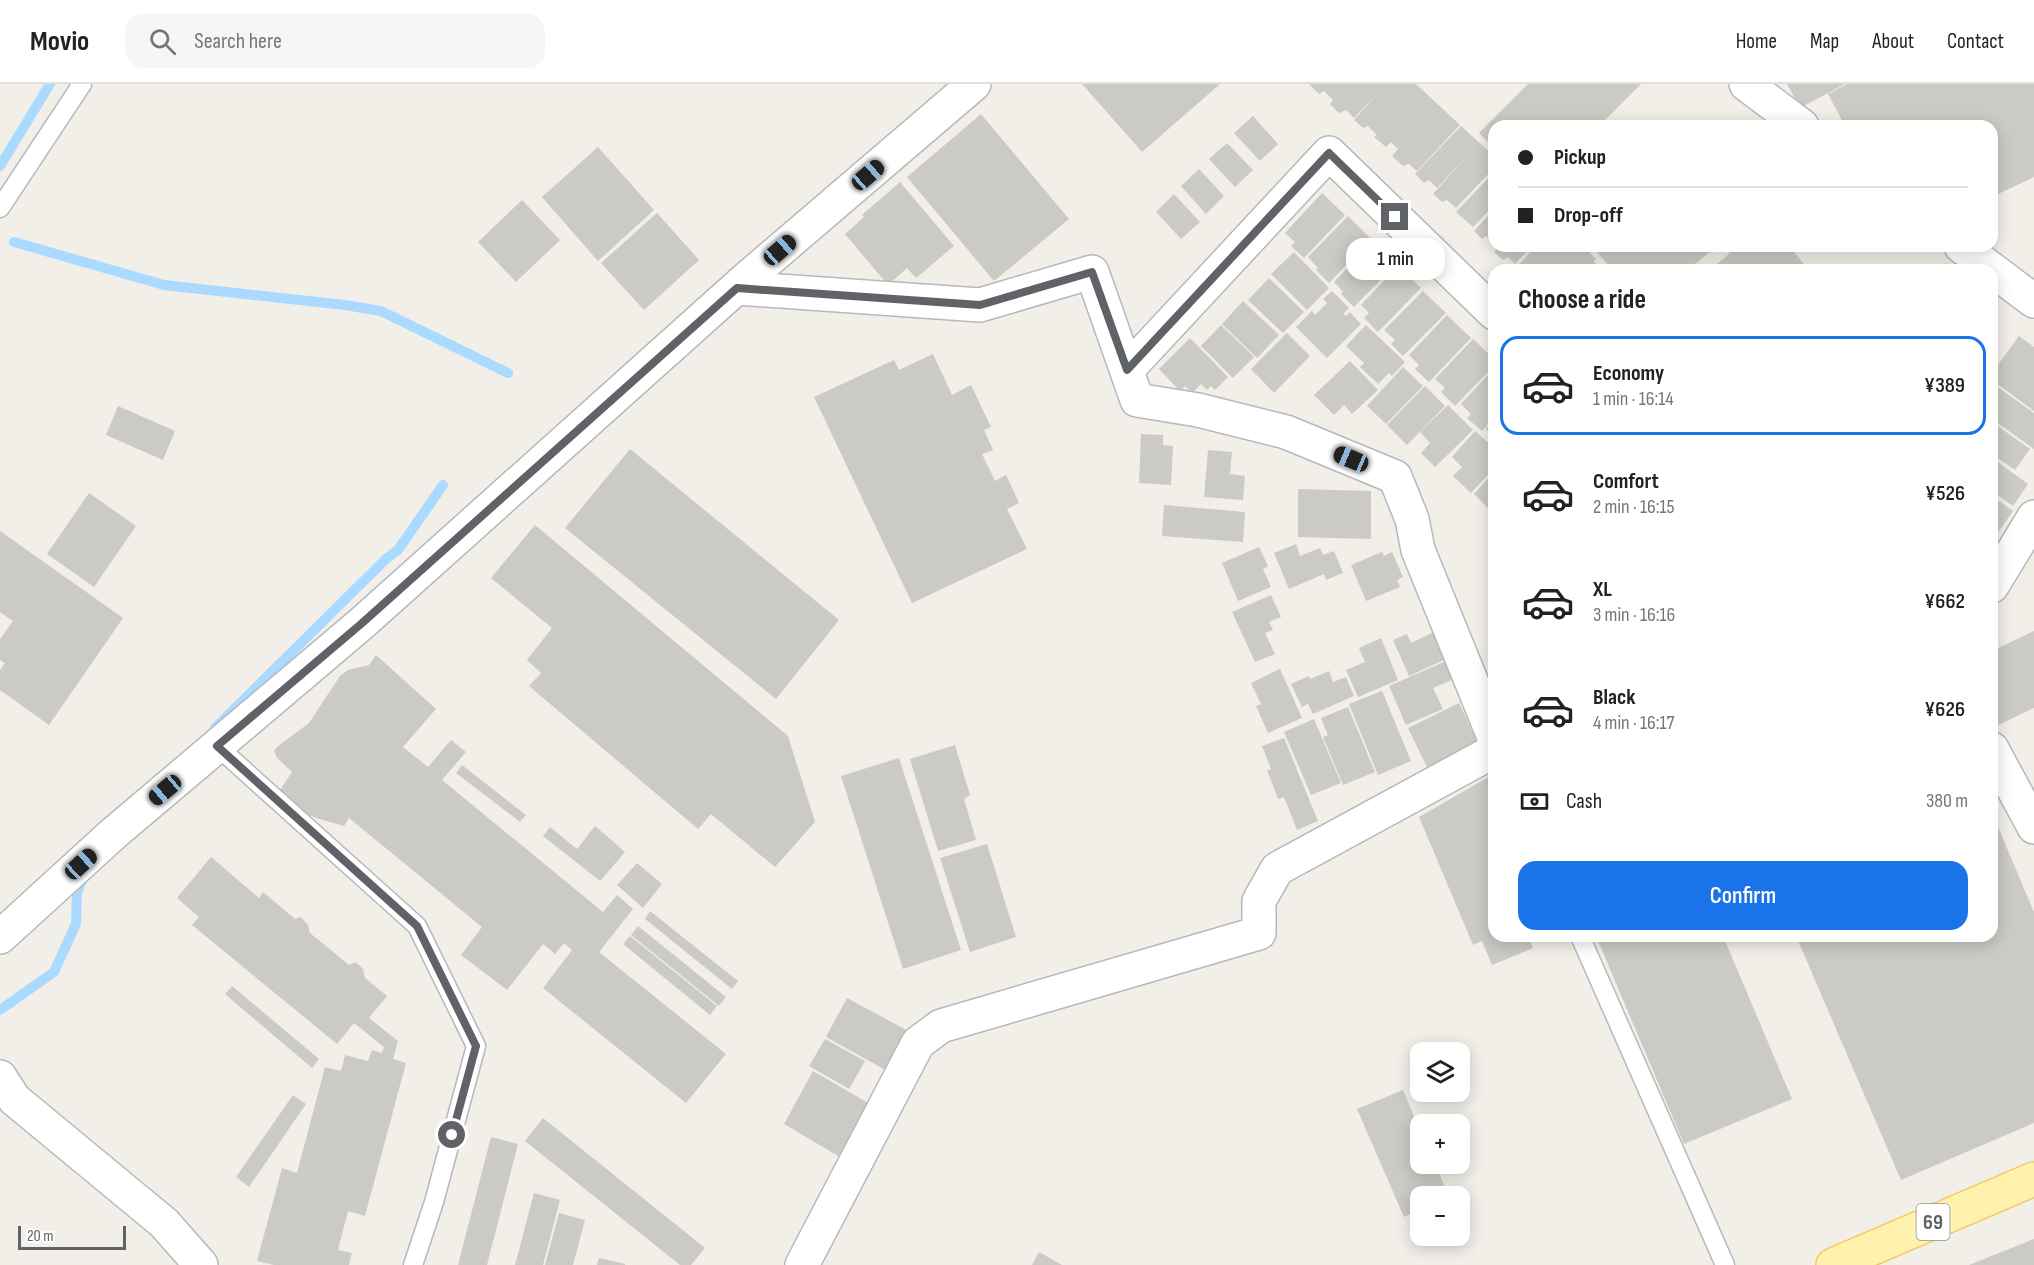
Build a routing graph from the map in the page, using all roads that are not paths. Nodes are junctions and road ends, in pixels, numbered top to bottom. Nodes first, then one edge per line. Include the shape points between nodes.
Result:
1 (82, 84) edge
2 (974, 84) edge
3 (1746, 84) edge
4 (1794, 120) edge
5 (0, 208) edge
6 (1998, 278) edge
7 (737, 288) junction
8 (2034, 301) edge
9 (1488, 307) edge
10 (1127, 370) junction
11 (2034, 517) edge
12 (1998, 576) edge
13 (1488, 722) edge
14 (217, 746) junction
15 (1488, 754) edge
16 (1998, 760) edge
17 (2034, 827) edge
18 (0, 937) edge
19 (1583, 942) edge
20 (0, 1077) edge
21 (2034, 1179) edge
22 (201, 1265) edge
23 (413, 1265) edge
24 (802, 1265) edge
25 (1725, 1265) edge
26 (1833, 1265) edge

1 - 5 lane
2 - 7 street
3 - 4 street
6 - 8 street
7 - 10 street via 980,305 1092,272
7 - 14 street via 361,624
9 - 10 street via 1329,153
10 - 13 street via 1137,400 1198,410 1286,432 1395,477 1412,519 1418,550
11 - 12 street
14 - 18 street
14 - 23 lane via 417,926 476,1046
15 - 24 street via 1277,869 1259,901 1259,933 941,1026 918,1043
16 - 17 street
19 - 25 lane
20 - 22 street via 14,1099 164,1223
21 - 26 main road, 69

